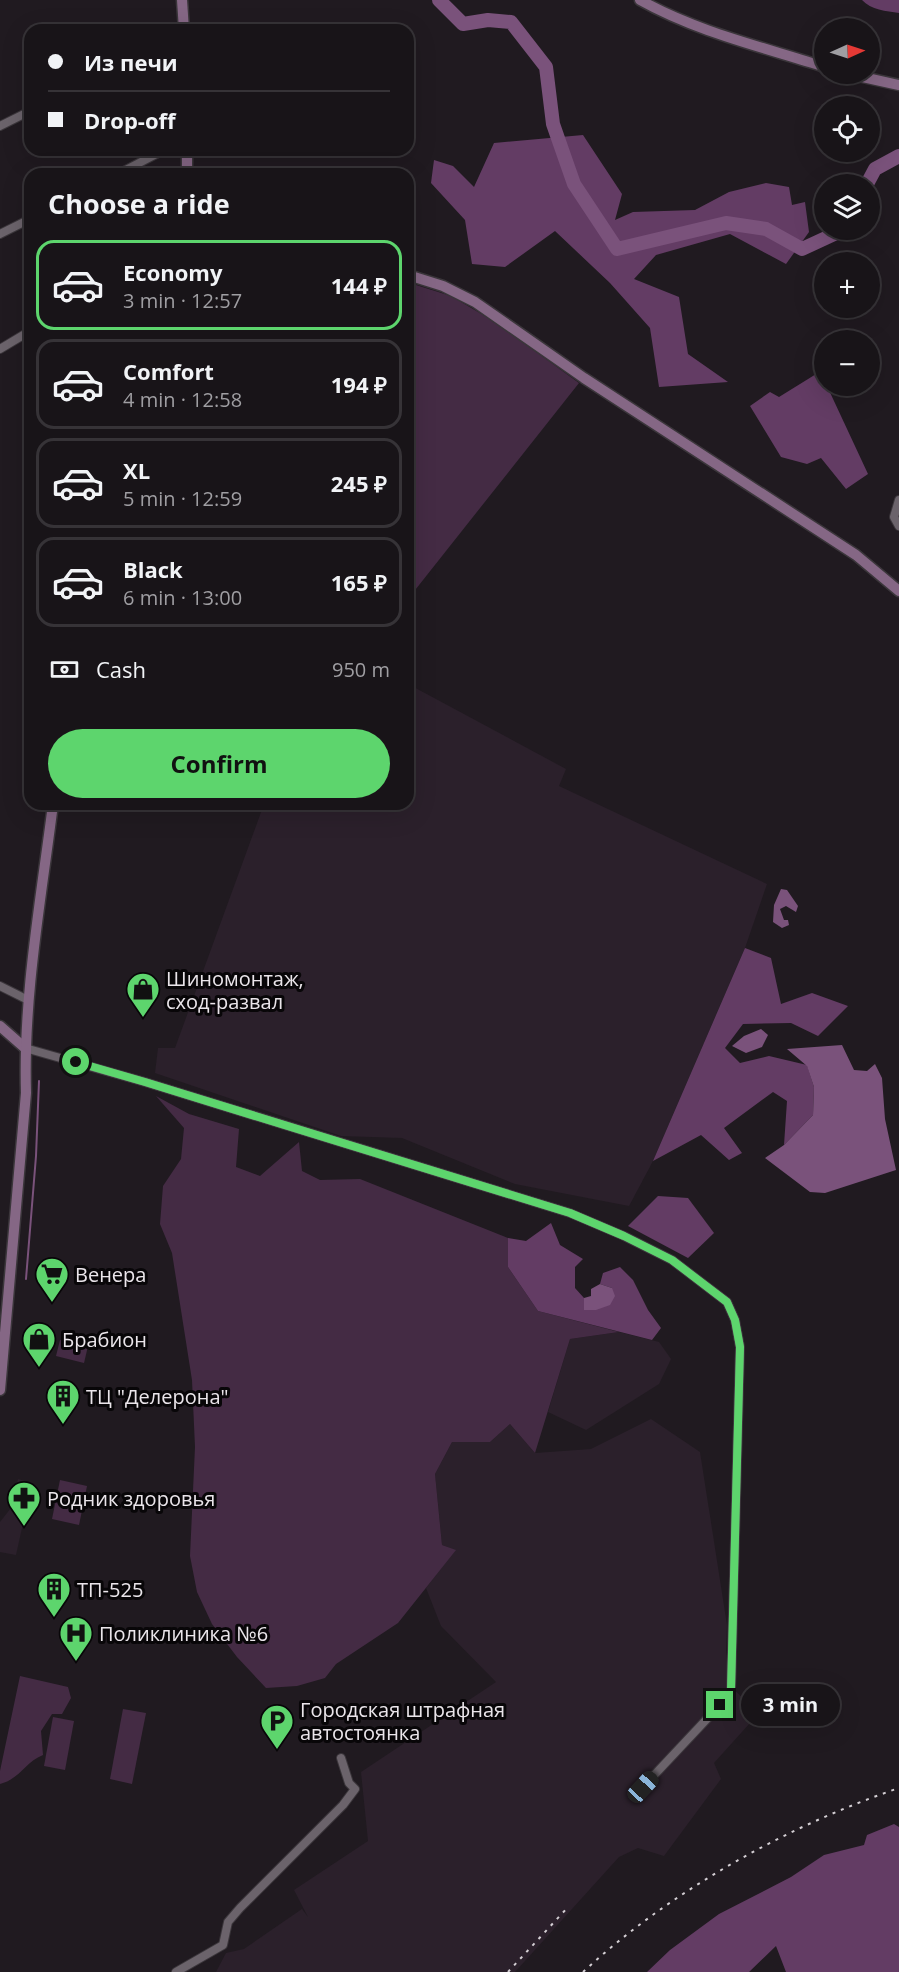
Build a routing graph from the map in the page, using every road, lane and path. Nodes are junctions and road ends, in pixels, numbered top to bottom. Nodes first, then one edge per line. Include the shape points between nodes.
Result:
1 (182, 0) edge
2 (640, 0) edge
3 (184, 24) edge
4 (814, 64) edge
5 (880, 81) edge
6 (899, 85) edge
7 (24, 114) edge
8 (0, 126) edge
9 (152, 156) edge
10 (130, 168) edge
11 (24, 222) edge
12 (0, 234) edge
13 (414, 277) edge
14 (24, 335) edge
15 (0, 349) edge
16 (899, 500) edge
17 (899, 526) edge
18 (899, 591) edge
19 (51, 810) edge
20 (0, 986) edge
21 (28, 1000) junction
22 (0, 1026) edge
23 (25, 1048) junction
24 (3, 1310) edge
25 (0, 1390) edge
26 (341, 1758) dead end
27 (643, 1787) dead end
28 (176, 1972) edge

1 - 3 street
2 - 4 street via 701,28
5 - 6 street
7 - 8 street
9 - 10 street
11 - 12 street
13 - 18 street via 475,302 584,378 856,555
14 - 15 street
16 - 17 street via 894,517
19 - 21 street
20 - 21 street
21 - 23 street
22 - 23 street
23 - 24 street via 26,1093
23 - 27 street via 570,1213 672,1260 727,1302 740,1347 731,1690
24 - 25 street
26 - 28 street via 355,1789 343,1805 228,1922 223,1945

